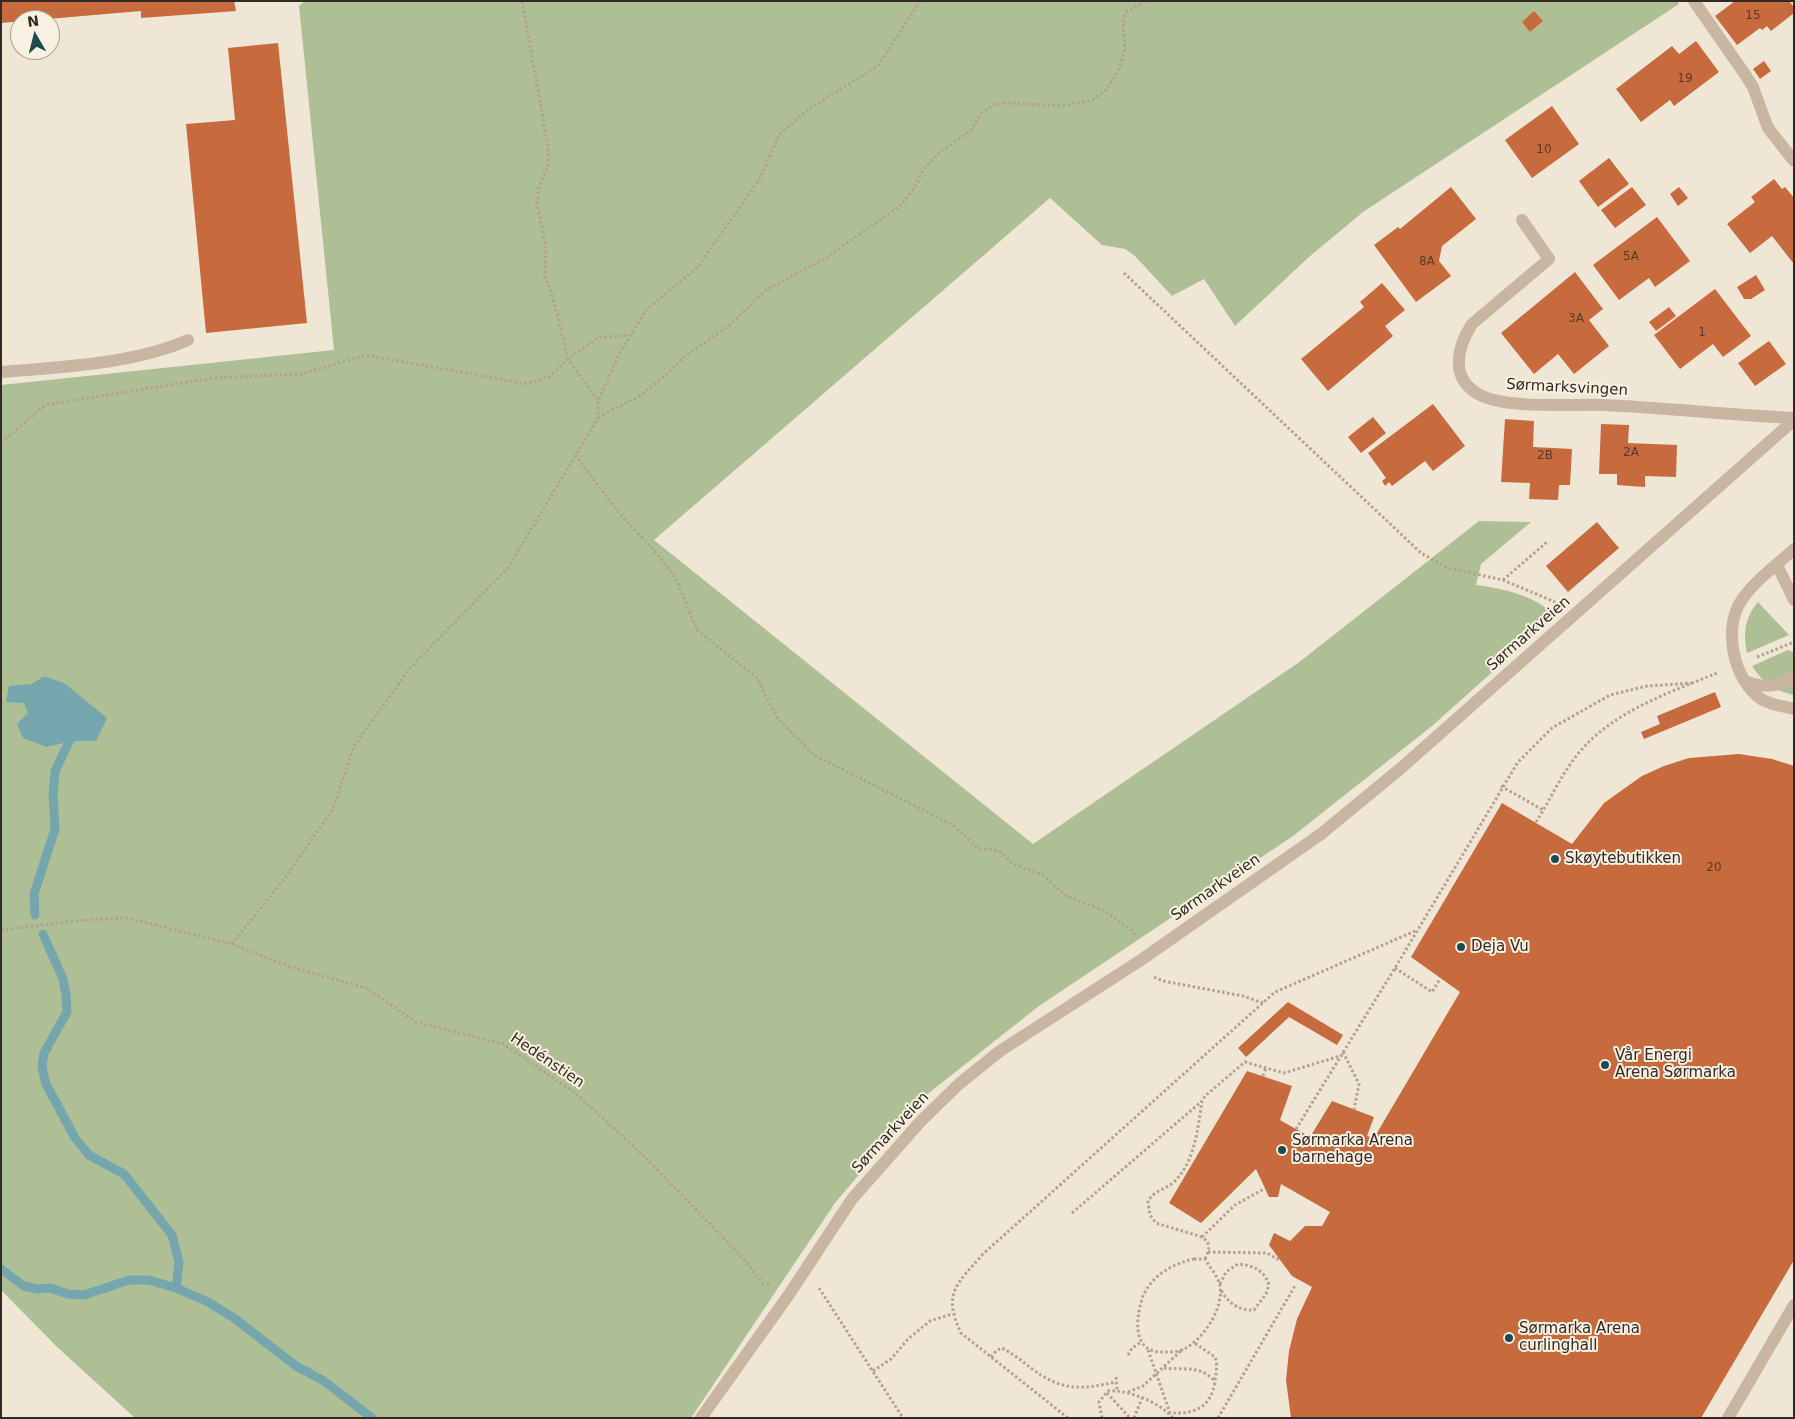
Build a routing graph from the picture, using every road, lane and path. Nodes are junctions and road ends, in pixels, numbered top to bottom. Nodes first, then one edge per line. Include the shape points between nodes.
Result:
1 (522, 1) edge
2 (920, 1) edge
3 (1146, 1) edge
4 (1694, 1) edge
5 (1794, 162) edge
6 (1522, 220) dead end
7 (1124, 273) dead end
8 (631, 335) junction
9 (188, 340) dead end
10 (568, 359) junction
11 (1, 372) edge
12 (598, 402) junction
13 (598, 418) junction
14 (1794, 419) edge
15 (1, 443) edge
16 (575, 456) junction
17 (1546, 542) dead end
18 (1794, 549) edge
19 (1777, 565) junction
20 (1503, 580) junction
21 (1794, 600) edge
22 (1579, 612) junction
23 (1794, 642) edge
24 (1737, 666) junction
25 (1794, 676) edge
26 (1745, 681) junction
27 (1693, 683) junction
28 (1794, 709) edge
29 (1501, 786) junction
30 (1543, 810) junction
31 (1536, 822) dead end
32 (1, 930) edge
33 (1416, 931) junction
34 (232, 944) junction
35 (1141, 960) junction
36 (1395, 968) junction
37 (1440, 979) dead end
38 (1263, 1003) junction
39 (1342, 1054) junction
40 (1266, 1068) junction
41 (1263, 1076) dead end
42 (1202, 1100) junction
43 (1354, 1110) dead end
44 (1296, 1129) dead end
45 (1264, 1189) dead end
46 (1072, 1213) dead end
47 (1202, 1237) junction
48 (1208, 1252) junction
49 (1280, 1257) dead end
50 (1205, 1259) junction
51 (806, 1269) junction
52 (1220, 1284) junction
53 (1296, 1284) dead end
54 (1220, 1290) junction
55 (790, 1294) junction
56 (1794, 1305) edge
57 (952, 1314) junction
58 (1193, 1342) junction
59 (1140, 1343) junction
60 (1184, 1349) junction
61 (1148, 1350) junction
62 (1128, 1355) dead end
63 (991, 1357) junction
64 (1163, 1368) junction
65 (873, 1371) junction
66 (1156, 1374) junction
67 (1215, 1382) junction
68 (1117, 1390) junction
69 (1128, 1392) junction
70 (1107, 1393) junction
71 (1142, 1398) junction
72 (1170, 1414) junction
73 (701, 1418) edge
74 (903, 1418) edge
75 (1068, 1418) edge
76 (1102, 1418) edge
77 (1130, 1418) edge
78 (1134, 1418) edge
79 (1173, 1418) edge
80 (1218, 1418) edge
81 (1728, 1418) edge

1 - 10 path via 549,152 537,203 546,247 545,276
2 - 8 path via 878,66 810,108 779,135 760,178 698,267 647,309
3 - 13 path via 1126,12 1123,21 1125,50 1119,70 1106,90 1092,100 1061,106 995,104 982,113 970,130 928,164 900,206 826,258 766,290 731,324 689,353 638,397
4 - 5 street via 1744,72 1768,128
6 - 14 street, Sørmarksvingen via 1549,259 1472,324 1465,335 1457,363 1460,375 1480,395 1505,402 1604,405
7 - 20 path via 1421,553 1448,568
8 - 10 path via 597,338
8 - 12 path
9 - 11 street via 165,350 131,358
10 - 12 path
10 - 15 path via 550,376 527,384 366,355 302,374 213,378 45,405
12 - 13 path
13 - 16 path
14 - 22 street, Sørmarkveien
16 - 34 path via 507,569 411,666 354,746 333,809 288,874
16 - 35 path via 676,579 697,630 756,677 778,720 814,755 953,825 978,848 999,851 1013,864 1043,876 1064,895 1104,910 1133,931 1141,945
17 - 20 path
18 - 19 street
19 - 21 street
19 - 24 street via 1742,599 1736,610 1733,630
20 - 22 path
22 - 35 street, Sørmarkveien via 1321,834
23 - 24 path
24 - 26 street
24 - 27 path
25 - 26 street via 1784,683 1761,687
26 - 28 street via 1768,703
27 - 29 path via 1628,690 1589,705 1536,742
27 - 30 path via 1625,713 1605,727 1573,760
29 - 30 path
29 - 33 path
30 - 31 path
32 - 34 path, Hedénstien via 127,918
33 - 36 path
33 - 38 path via 1275,992
34 - 55 path, Hedénstien via 291,967 366,988 416,1022 503,1044 574,1092 645,1157 763,1282
35 - 38 path via 1150,975 1163,981 1243,996
35 - 51 street, Sørmarkveien via 1000,1051 959,1084 921,1121 852,1199
36 - 37 path via 1432,992
36 - 39 path
38 - 57 path via 982,1254 959,1282 952,1299
39 - 40 path via 1284,1073
39 - 43 path via 1359,1084
39 - 44 path
40 - 41 path
40 - 42 path via 1245,1062
42 - 46 path
42 - 47 path via 1193,1151 1188,1161 1177,1180 1154,1193 1148,1202 1156,1223
45 - 47 path via 1235,1205
47 - 48 path via 1208,1241
48 - 49 path via 1267,1253 1277,1259
48 - 50 path
50 - 52 path
50 - 59 path via 1183,1261 1148,1285 1140,1306
51 - 55 street, Sørmarkveien
51 - 65 path
52 - 54 path
52 - 54 path via 1226,1272 1238,1264 1263,1273 1269,1286 1254,1310 1236,1307
53 - 80 path
54 - 58 path via 1214,1315
55 - 73 street, Sørmarkveien
56 - 81 street
57 - 63 path via 961,1333
57 - 65 path via 930,1321 891,1359
58 - 60 path
58 - 67 path via 1215,1357
59 - 61 path
59 - 62 path
60 - 61 path via 1157,1353
60 - 64 path
61 - 66 path
63 - 68 path via 1002,1348 1046,1380 1068,1387 1095,1387 1116,1380
63 - 75 path
64 - 66 path
64 - 67 path via 1200,1370
65 - 74 path
66 - 69 path via 1143,1386
66 - 72 path
67 - 72 path via 1204,1407 1185,1414
68 - 69 path
68 - 70 path
69 - 71 path
70 - 76 path via 1099,1402
70 - 77 path
71 - 72 path
71 - 78 path
72 - 79 path

